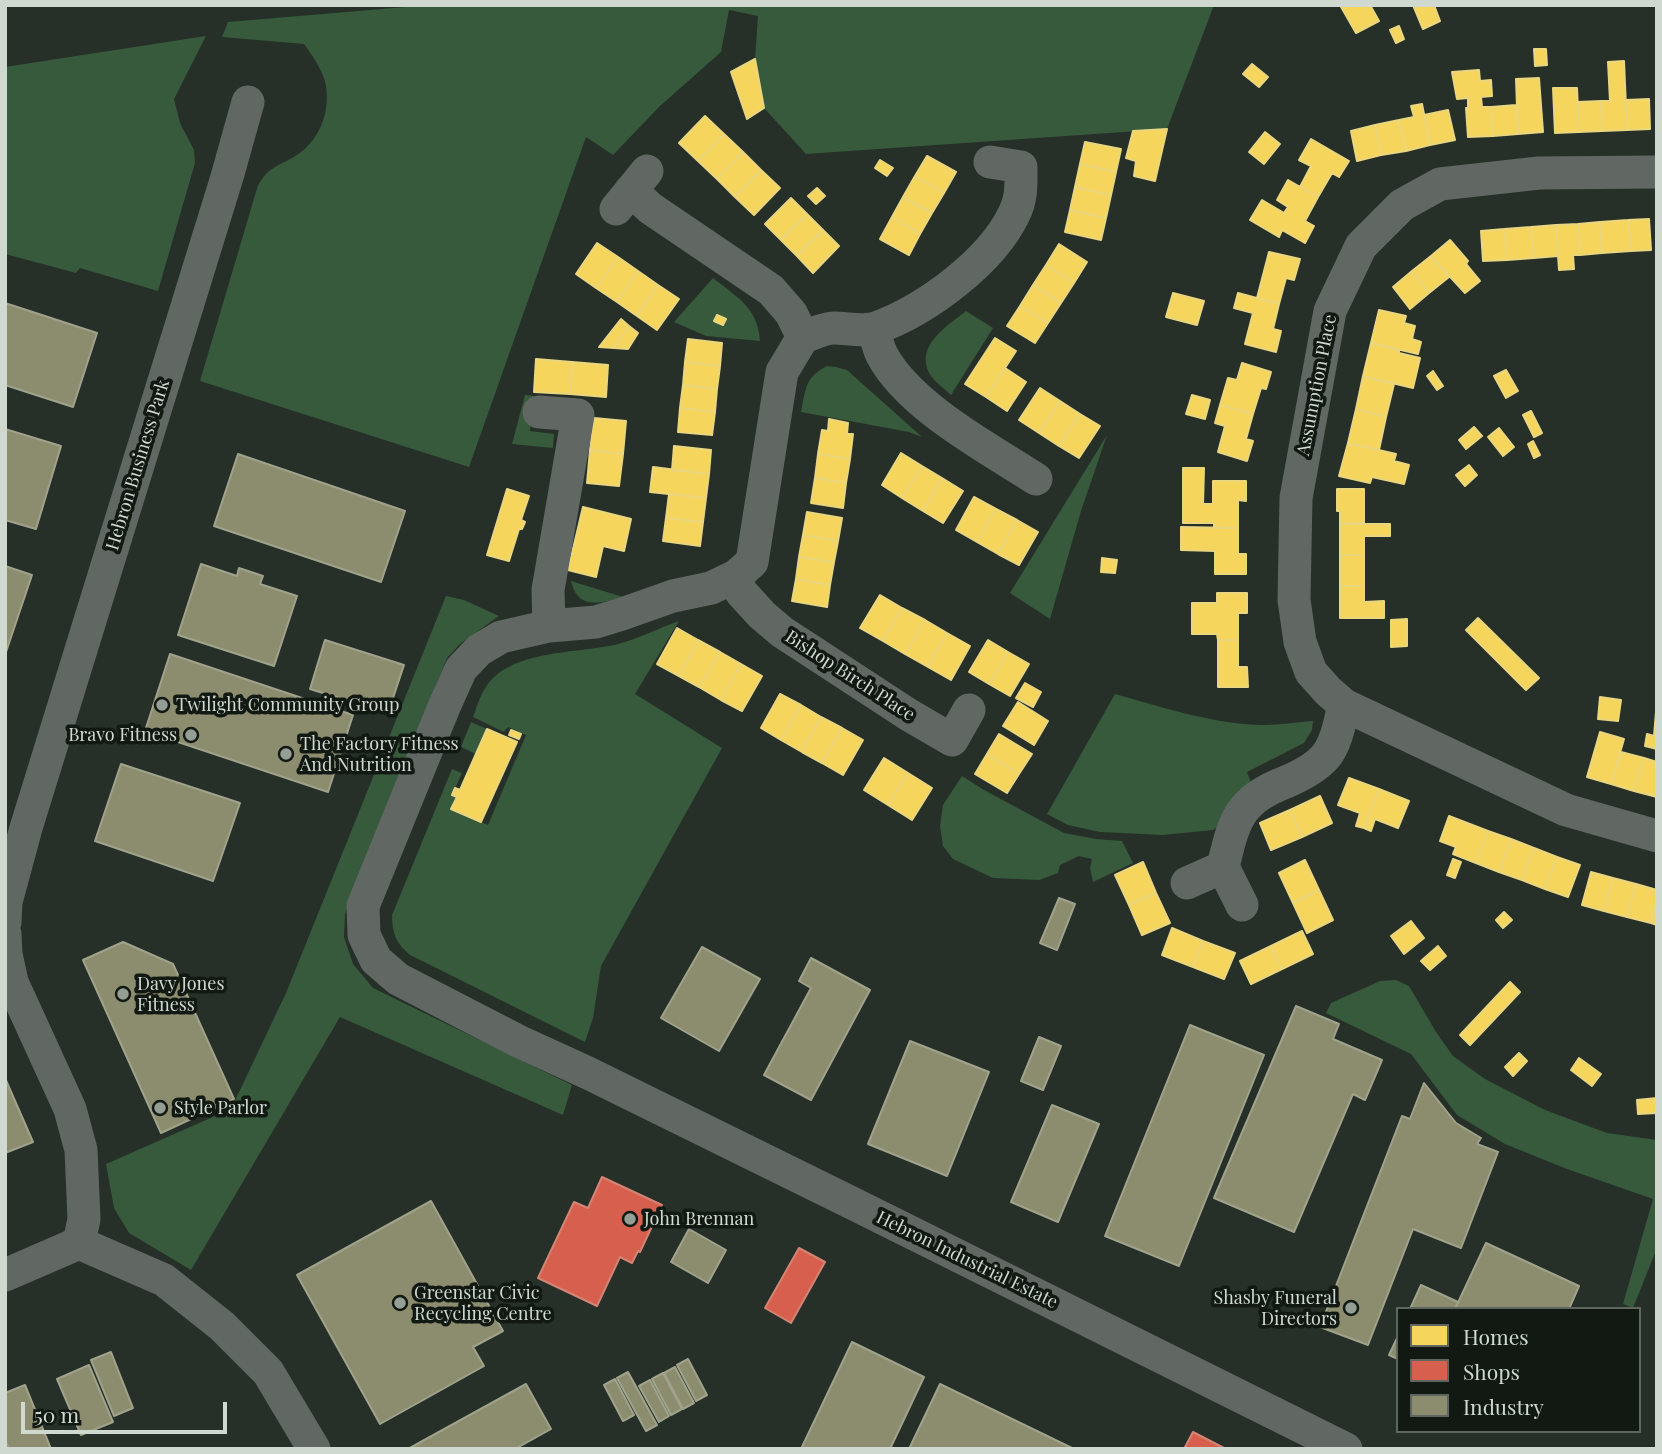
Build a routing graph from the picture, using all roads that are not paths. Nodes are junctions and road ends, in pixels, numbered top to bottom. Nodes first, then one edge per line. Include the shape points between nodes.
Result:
1 (248, 102) dead end
2 (990, 162) dead end
3 (1657, 172) edge
4 (631, 190) dead end
5 (874, 329) junction
6 (803, 337) junction
7 (539, 412) dead end
8 (1036, 479) dead end
9 (736, 576) junction
10 (549, 626) junction
11 (1344, 705) junction
12 (969, 710) dead end
13 (16, 825) edge
14 (1657, 836) edge
15 (1223, 867) junction
16 (1187, 883) dead end
17 (1242, 905) dead end
18 (5, 922) edge
19 (5, 934) edge
20 (79, 1243) junction
21 (5, 1275) edge
22 (314, 1449) edge
23 (1346, 1449) edge

1 - 13 street, Hebron Business Park via 211,230
2 - 5 street via 1021,167 1015,214 993,247 955,283 915,310
3 - 11 street, Assumption Place via 1539,173 1440,184 1402,205 1361,246 1330,311 1296,498 1294,600 1300,642 1311,672
4 - 6 street via 650,208 771,290 791,313
5 - 6 street via 830,328
5 - 8 street via 882,354 903,384 948,423
6 - 9 street via 782,372 752,562
7 - 10 street via 578,415 548,590
9 - 10 street via 711,588 596,622
9 - 12 street, Bishop Birch Place via 741,592 782,632 952,740
10 - 23 street, Hebron Industrial Estate via 500,637 478,650 461,669 363,906 364,935 376,960 398,979 528,1045
11 - 14 street, Assumption Place via 1566,810
11 - 15 street via 1327,755 1316,766 1250,801 1237,819
13 - 18 street, Hebron Business Park
15 - 16 street
15 - 17 street
19 - 20 street via 12,982 70,1109 81,1150 85,1219
20 - 21 street
20 - 22 street via 164,1280 222,1326 268,1372

